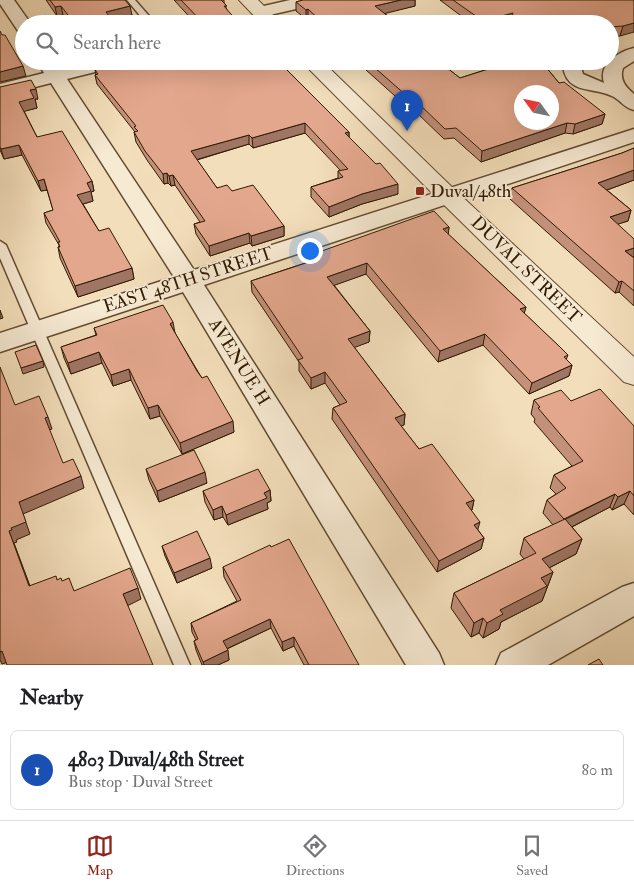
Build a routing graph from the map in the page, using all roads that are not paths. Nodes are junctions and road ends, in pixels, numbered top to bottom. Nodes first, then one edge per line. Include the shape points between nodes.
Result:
1 (6, 0) edge
2 (131, 0) edge
3 (312, 0) edge
4 (16, 15) edge
5 (144, 15) edge
6 (267, 15) edge
7 (49, 70) edge
8 (52, 70) edge
9 (320, 70) edge
10 (573, 70) edge
11 (616, 70) edge
12 (0, 90) edge
13 (618, 92) junction
14 (634, 104) edge
15 (634, 135) edge
16 (447, 196) junction
17 (0, 245) edge
18 (188, 280) junction
19 (37, 330) junction
20 (0, 343) edge
21 (634, 374) edge
22 (634, 598) edge
23 (182, 665) edge
24 (426, 665) edge
25 (514, 665) edge

1 - 4 street
2 - 5 lane
3 - 6 street
7 - 12 street
8 - 18 street, AVENUE H
9 - 16 street, DUVAL STREET
10 - 13 street via 574,77 590,85
11 - 13 street via 612,82
13 - 14 street
15 - 16 street, EAST 48TH STREET
16 - 18 street, EAST 48TH STREET
16 - 21 street, DUVAL STREET
17 - 19 lane
18 - 19 street, EAST 48TH STREET
18 - 24 street, AVENUE H
19 - 20 street, EAST 48TH STREET
19 - 23 lane
22 - 25 street

